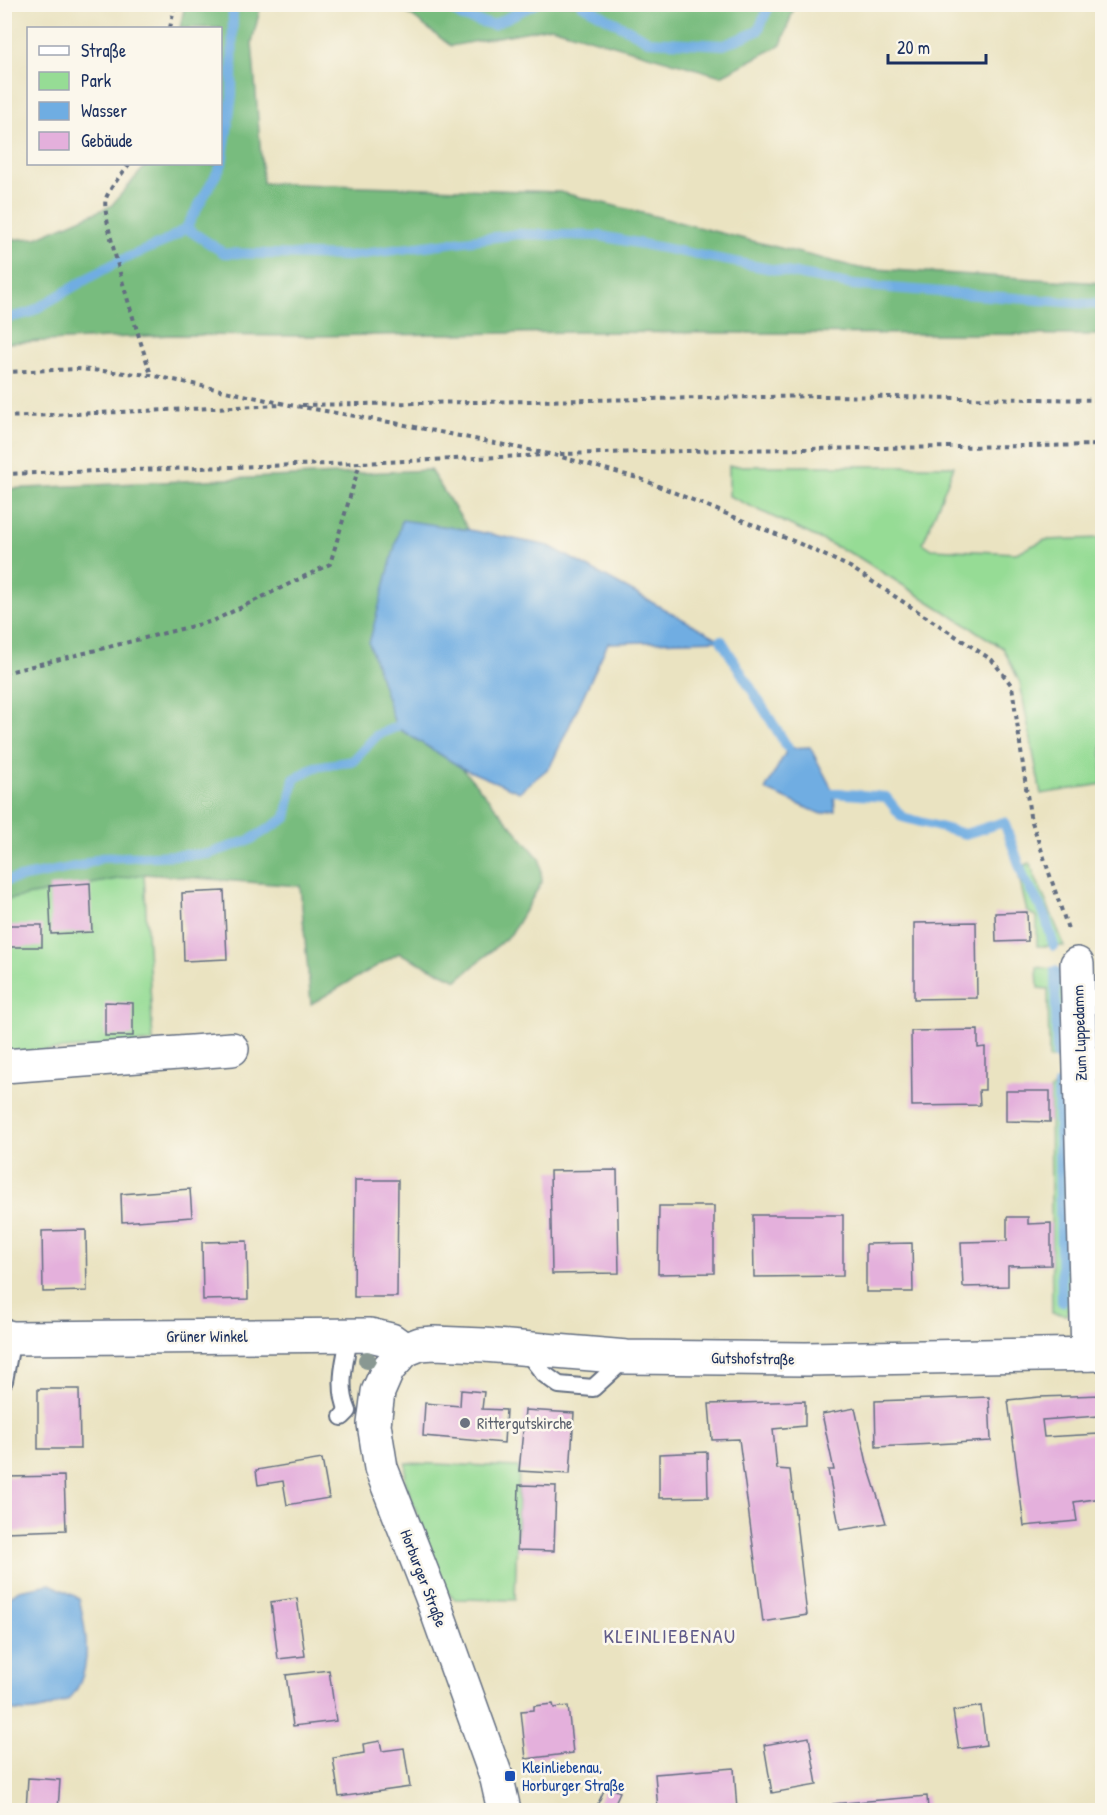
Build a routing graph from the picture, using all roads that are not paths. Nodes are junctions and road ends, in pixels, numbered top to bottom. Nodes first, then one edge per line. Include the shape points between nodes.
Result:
1 (1077, 964) road end
2 (232, 1049) dead end
3 (4, 1066) edge
4 (350, 1335) junction
5 (8, 1337) edge
6 (405, 1350) junction
7 (1095, 1354) edge
8 (4, 1381) edge
9 (342, 1417) dead end
10 (504, 1810) edge

1 - 7 street, Zum Luppedamm
2 - 3 street
4 - 5 street, Grüner Winkel
4 - 6 street, Grüner Winkel via 391,1340
4 - 9 lane via 342,1374 348,1410
5 - 8 lane
6 - 7 street, Gutshofstraße via 434,1343 627,1357 807,1359
6 - 10 street, Horburger Straße via 388,1369 378,1392 374,1424 381,1468 482,1736

